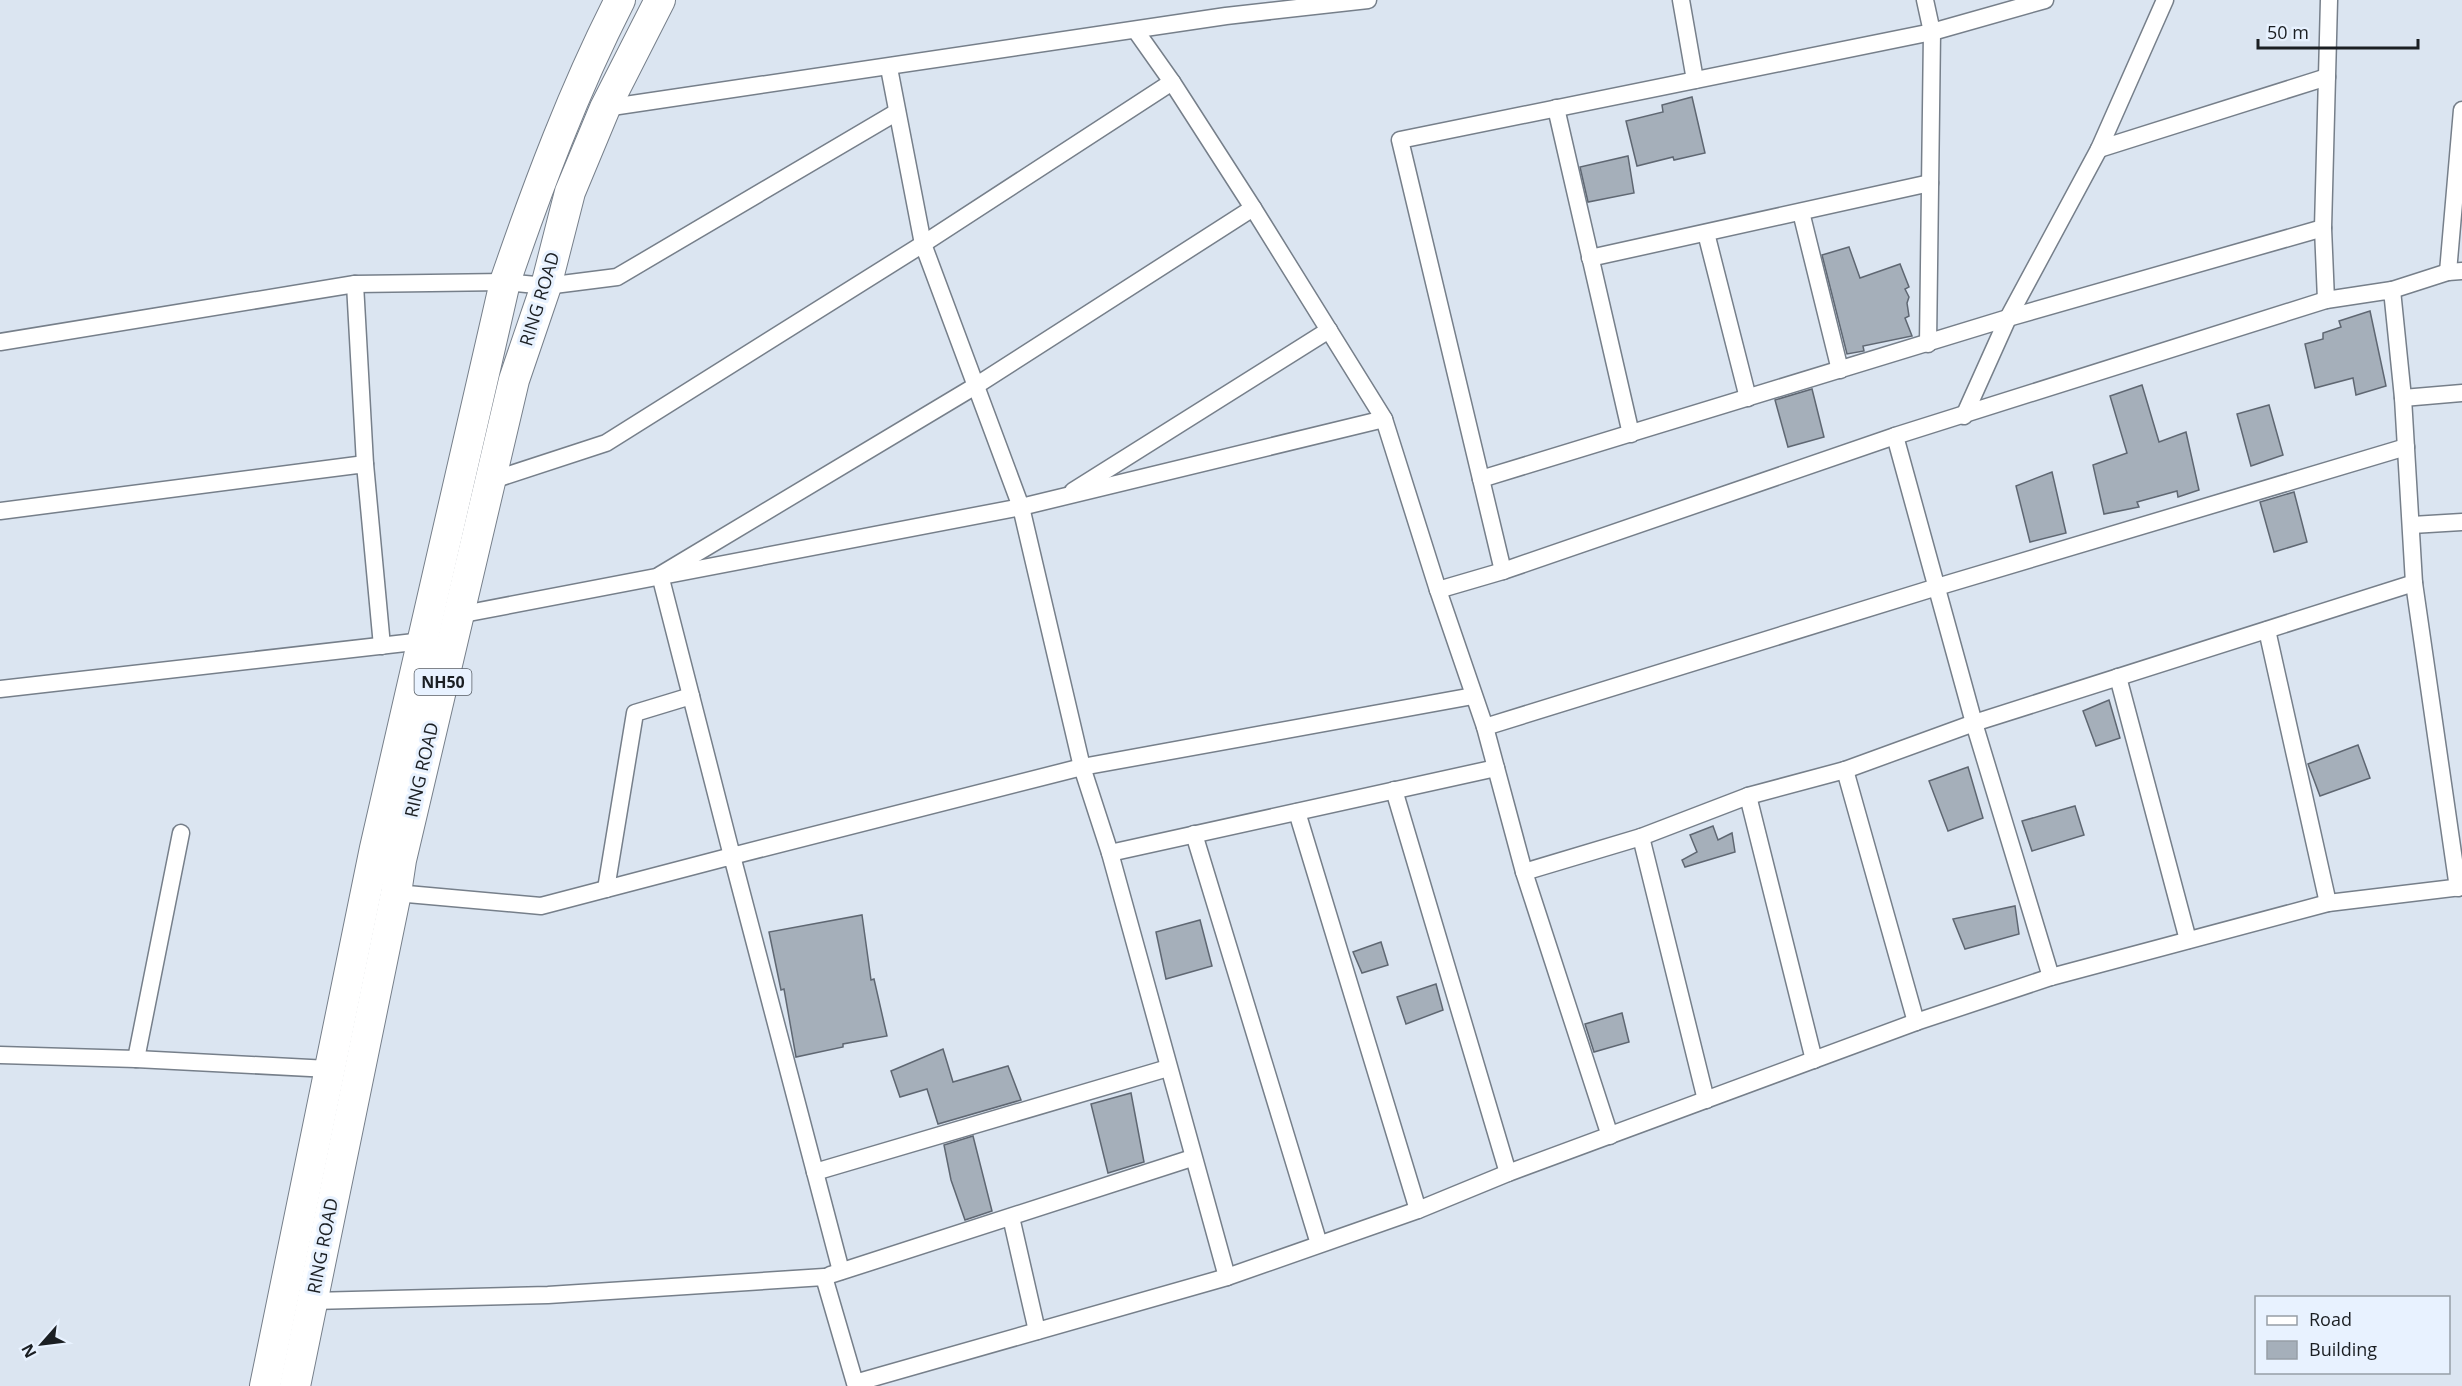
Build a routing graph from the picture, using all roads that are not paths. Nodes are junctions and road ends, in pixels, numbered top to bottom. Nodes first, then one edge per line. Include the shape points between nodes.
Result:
1 (620, 0) edge
2 (660, 0) edge
3 (1368, 0) edge
4 (1682, 0) edge
5 (1925, 0) edge
6 (2045, 0) edge
7 (2165, 0) edge
8 (2329, 0) edge
9 (1136, 31) junction
10 (1932, 32) junction
11 (889, 68) junction
12 (2327, 76) junction
13 (1695, 80) junction
14 (1172, 82) junction
15 (605, 108) junction
16 (1556, 108) junction
17 (2462, 110) edge
18 (897, 112) junction
19 (2099, 149) junction
20 (1930, 183) junction
21 (1253, 208) junction
22 (1802, 212) junction
23 (2323, 228) junction
24 (1706, 233) junction
25 (923, 244) junction
26 (1590, 258) junction
27 (2455, 271) edge
28 (505, 282) junction
29 (355, 284) junction
30 (546, 286) junction
31 (2392, 290) junction
32 (2326, 300) junction
33 (2008, 318) junction
34 (1329, 330) junction
35 (0, 342) edge
36 (1928, 344) junction
37 (1840, 370) junction
38 (976, 385) junction
39 (2462, 393) edge
40 (1748, 398) junction
41 (2403, 398) junction
42 (1964, 416) junction
43 (1384, 419) junction
44 (1630, 434) junction
45 (1895, 436) junction
46 (2406, 447) junction
47 (365, 464) junction
48 (1481, 479) junction
49 (490, 481) junction
50 (1062, 498) junction
51 (1021, 507) junction
52 (0, 511) edge
53 (2462, 522) edge
54 (2412, 525) junction
55 (1503, 571) junction
56 (660, 575) junction
57 (2414, 583) junction
58 (1936, 587) junction
59 (1438, 590) junction
60 (458, 615) junction
61 (2267, 630) junction
62 (423, 641) junction
63 (382, 646) junction
64 (2118, 677) junction
65 (0, 689) edge
66 (691, 696) junction
67 (1473, 696) junction
68 (1974, 723) junction
69 (1485, 727) junction
70 (1082, 767) junction
71 (1496, 768) junction
72 (1845, 770) junction
73 (1394, 790) junction
74 (1748, 796) junction
75 (1298, 812) junction
76 (181, 833) dead end
77 (1194, 834) junction
78 (1641, 837) junction
79 (1110, 853) junction
80 (732, 856) junction
81 (1524, 872) junction
82 (2460, 888) edge
83 (606, 889) junction
84 (396, 893) junction
85 (2328, 903) junction
86 (2188, 940) junction
87 (2051, 977) junction
88 (1916, 1022) junction
89 (0, 1055) edge
90 (136, 1059) junction
91 (1814, 1060) junction
92 (1168, 1068) junction
93 (330, 1069) junction
94 (1706, 1100) junction
95 (1610, 1136) junction
96 (1192, 1158) junction
97 (815, 1172) junction
98 (1508, 1173) junction
99 (1418, 1210) junction
100 (1011, 1216) junction
101 (1319, 1244) junction
102 (841, 1271) junction
103 (824, 1277) junction
104 (1227, 1277) junction
105 (312, 1301) junction
106 (1037, 1331) junction
107 (855, 1384) edge
108 (265, 1386) edge
109 (295, 1386) edge

1 - 28 highway, RING ROAD / NH50 via 532,202
2 - 15 highway, RING ROAD / NH50
3 - 9 street
4 - 13 street
5 - 10 street
6 - 10 street
7 - 19 street
8 - 12 street
9 - 11 street
9 - 14 street
10 - 13 street
10 - 20 street
11 - 15 street
11 - 18 street
12 - 19 street
12 - 23 street
13 - 16 street
14 - 21 street
14 - 25 street
15 - 30 highway, RING ROAD / NH50 via 570,192
16 - 26 street
16 - 48 street via 1400,140
17 - 27 street
18 - 25 street
18 - 30 street via 617,277
19 - 33 street
20 - 22 street
20 - 36 street
21 - 34 street
21 - 38 street
22 - 24 street
22 - 37 street
23 - 32 street
23 - 33 street
24 - 26 street
24 - 40 street
25 - 38 street
25 - 49 street via 606,443
26 - 44 street
27 - 31 street
28 - 29 street
28 - 30 street
28 - 62 highway, RING ROAD / NH50
29 - 35 street
29 - 47 street
30 - 49 highway, RING ROAD / NH50 via 514,380
31 - 32 street
31 - 41 street
32 - 42 street
33 - 36 street
33 - 42 street
34 - 43 street
34 - 50 street
36 - 37 street
37 - 40 street
38 - 51 street
38 - 56 street
39 - 41 street
40 - 44 street
41 - 46 street
42 - 45 street
43 - 50 street
43 - 59 street
44 - 48 street
45 - 55 street
45 - 58 street
46 - 54 street
46 - 58 street
47 - 52 street
47 - 63 street
48 - 55 street
49 - 60 highway, RING ROAD / NH50
50 - 51 street
51 - 56 street
51 - 70 street
53 - 54 street
54 - 57 street
55 - 59 street
56 - 60 street
56 - 66 street
57 - 61 street
57 - 82 street
58 - 68 street
58 - 69 street
59 - 67 street
60 - 84 highway, RING ROAD / NH50
61 - 64 street
61 - 85 street
62 - 63 street
62 - 93 highway, RING ROAD / NH50
63 - 65 street
64 - 68 street
64 - 86 street
66 - 80 street
66 - 83 street via 635,713
67 - 69 street
67 - 70 street
68 - 72 street
68 - 87 street
69 - 71 street
70 - 79 street
70 - 80 street
71 - 73 street
71 - 81 street
72 - 74 street
72 - 88 street
73 - 75 street
73 - 98 street
74 - 78 street
74 - 91 street
75 - 77 street
75 - 99 street
76 - 90 street
77 - 79 street
77 - 101 street
78 - 81 street
78 - 94 street
79 - 92 street
80 - 83 street
80 - 97 street
81 - 95 street
82 - 85 street
83 - 84 street via 541,906
84 - 105 highway, RING ROAD / NH50
85 - 86 street
86 - 87 street
87 - 88 street
88 - 91 street
89 - 90 street
90 - 93 street
91 - 94 street
92 - 96 street
92 - 97 street
93 - 108 highway, RING ROAD / NH50
94 - 95 street
95 - 98 street
96 - 100 street
96 - 104 street
97 - 102 street
98 - 99 street
99 - 101 street
100 - 102 street
100 - 106 street
101 - 104 street
102 - 103 street
103 - 105 street via 548,1295
103 - 107 street
104 - 106 street
105 - 109 highway, RING ROAD / NH50
106 - 107 street

